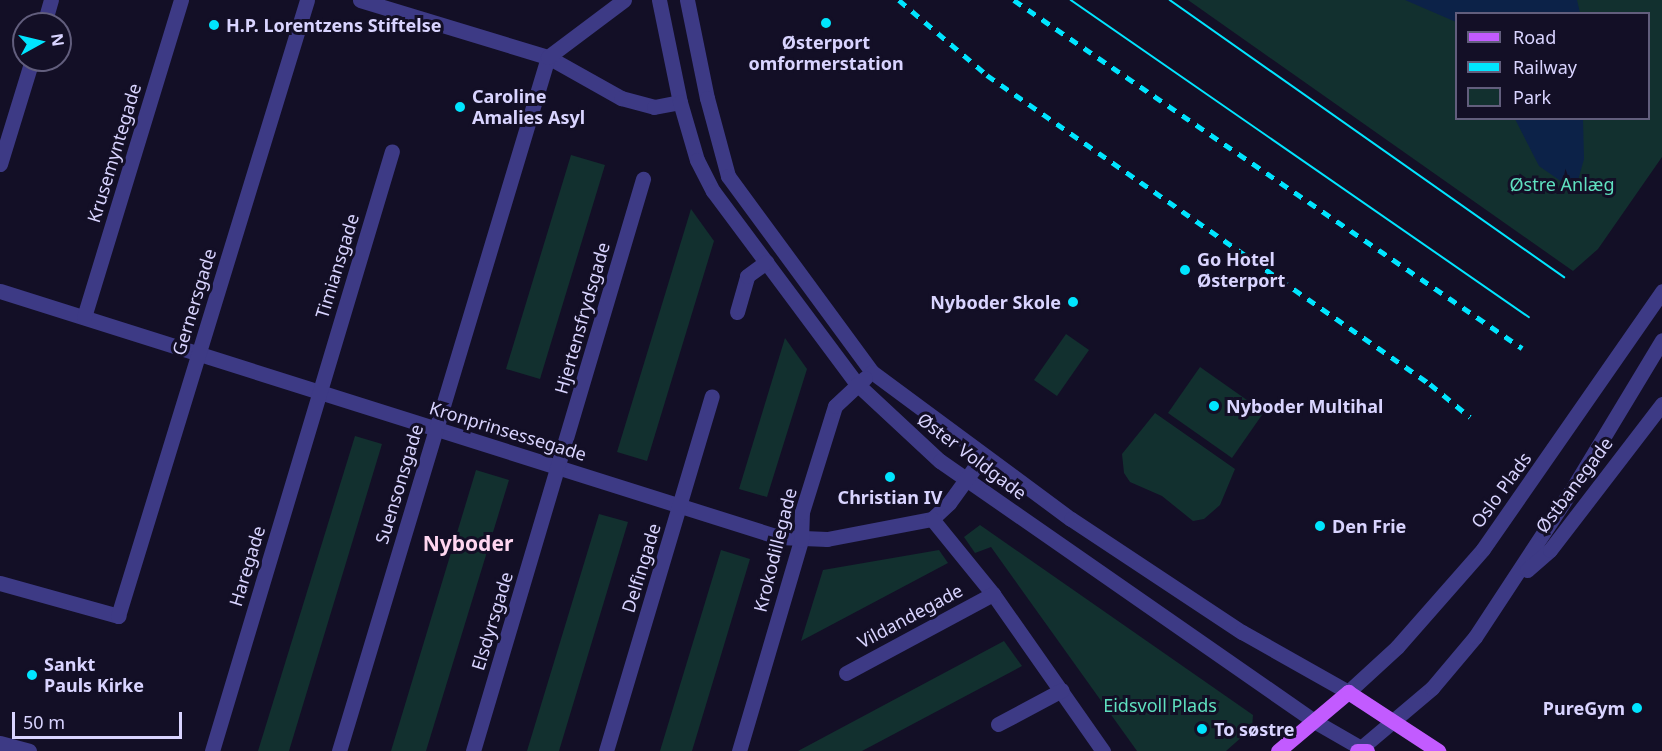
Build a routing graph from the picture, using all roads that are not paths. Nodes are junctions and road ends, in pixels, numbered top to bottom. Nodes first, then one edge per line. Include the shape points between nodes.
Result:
1 (181, 0) edge
2 (307, 0) edge
3 (360, 0) edge
4 (624, 0) edge
5 (659, 0) edge
6 (687, 0) edge
7 (548, 57) junction
8 (28, 72) edge
9 (680, 102) junction
10 (392, 151) dead end
11 (0, 164) edge
12 (643, 179) dead end
13 (766, 262) junction
14 (0, 291) edge
15 (1662, 291) edge
16 (737, 312) dead end
17 (84, 317) junction
18 (1662, 340) edge
19 (198, 354) junction
20 (872, 372) junction
21 (857, 384) junction
22 (320, 392) junction
23 (712, 396) dead end
24 (1662, 404) edge
25 (436, 429) junction
26 (983, 456) junction
27 (558, 467) junction
28 (967, 480) junction
29 (680, 505) junction
30 (932, 519) junction
31 (801, 540) junction
32 (0, 583) edge
33 (1511, 583) junction
34 (993, 594) junction
35 (846, 673) dead end
36 (1062, 690) junction
37 (1348, 692) junction
38 (1314, 721) junction
39 (1396, 722) junction
40 (998, 724) dead end
41 (0, 743) edge
42 (1361, 750) edge
43 (29, 751) edge
44 (212, 751) edge
45 (339, 751) edge
46 (473, 751) edge
47 (606, 751) edge
48 (739, 751) edge
49 (1102, 751) edge
50 (1278, 751) edge
51 (1438, 751) edge

1 - 17 street, Krusemyntegade
2 - 19 street, Gernersgade
3 - 7 street
4 - 7 street
5 - 9 street, Øster Voldgade
6 - 20 street, Øster Voldgade via 709,108 729,176
7 - 9 street via 621,98 654,106
7 - 25 street, Suensonsgade
8 - 11 street
9 - 13 street, Øster Voldgade via 697,160 714,191
10 - 22 street, Timiansgade
12 - 27 street, Hjertensfrydsgade
13 - 16 street via 747,276
13 - 21 street, Øster Voldgade
14 - 17 street, Kronprinsessegade
15 - 37 street, Oslo Plads via 1483,549 1397,647
17 - 19 street, Kronprinsessegade
18 - 33 street via 1572,491
19 - 22 street, Kronprinsessegade
19 - 32 street, Gernersgade via 118,616
20 - 21 street, Krokodillegade
20 - 26 street, Øster Voldgade
21 - 28 street, Øster Voldgade via 893,421
21 - 31 street, Krokodillegade via 835,406 802,512
22 - 25 street, Kronprinsessegade
22 - 44 street, Haregade
23 - 29 street, Delfingade
24 - 33 street, Østbanegade via 1550,550
25 - 27 street, Kronprinsessegade
25 - 45 street, Suensonsgade
26 - 28 street
26 - 37 street, Øster Voldgade via 1242,632
27 - 29 street, Kronprinsessegade
27 - 46 street, Elsdyrsgade
28 - 30 street
28 - 38 street, Øster Voldgade
29 - 31 street, Kronprinsessegade via 765,534
29 - 47 street, Delfingade
30 - 31 street, Kronprinsessegade via 827,539
30 - 34 street
31 - 48 street, Krokodillegade
33 - 39 street via 1475,637 1432,688
34 - 35 street, Vildandegade
34 - 36 street
36 - 40 street
36 - 49 street
37 - 38 main road
37 - 39 main road
38 - 42 street, Øster Voldgade
38 - 50 main road
39 - 42 street
39 - 51 main road
41 - 43 street

